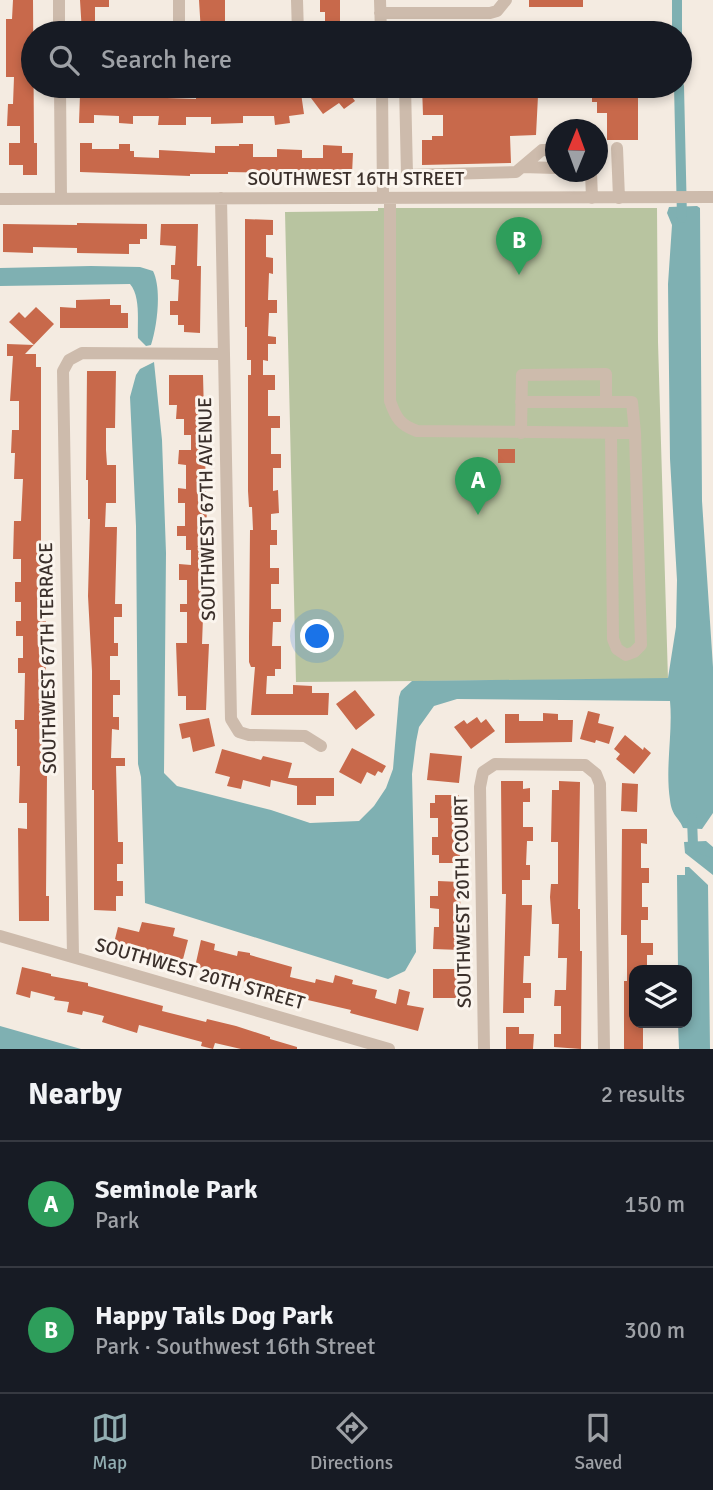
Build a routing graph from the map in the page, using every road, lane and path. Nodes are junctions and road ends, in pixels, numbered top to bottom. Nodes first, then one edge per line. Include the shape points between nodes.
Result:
1 (59, 0) edge
2 (179, 0) edge
3 (297, 0) edge
4 (506, 0) edge
5 (380, 6) edge
6 (59, 21) edge
7 (179, 21) edge
8 (298, 21) edge
9 (60, 98) edge
10 (383, 98) edge
11 (405, 98) edge
12 (617, 148) dead end
13 (545, 150) edge
14 (522, 167) junction
15 (545, 167) edge
16 (591, 182) edge
17 (707, 197) edge
18 (221, 198) junction
19 (387, 198) junction
20 (592, 198) junction
21 (619, 198) junction
22 (0, 199) edge
23 (61, 199) junction
24 (222, 354) junction
25 (521, 402) junction
26 (606, 402) junction
27 (521, 433) junction
28 (635, 433) junction
29 (611, 434) junction
30 (611, 540) junction
31 (637, 541) junction
32 (321, 746) dead end
33 (0, 936) edge
34 (73, 956) junction
35 (389, 1049) edge
36 (484, 1049) edge
37 (604, 1049) edge

1 - 6 street
2 - 7 street
3 - 8 street
4 - 5 street via 490,13
9 - 23 street
10 - 19 street
11 - 14 street via 407,175 516,172
12 - 21 street
13 - 14 street
14 - 15 street
16 - 20 street
17 - 21 street, SOUTHWEST 16TH STREET
18 - 19 street, SOUTHWEST 16TH STREET
18 - 23 street, SOUTHWEST 16TH STREET
18 - 24 street, SOUTHWEST 67TH AVENUE
19 - 20 street, SOUTHWEST 16TH STREET
19 - 27 street via 390,401 396,417 404,427 417,431
20 - 21 street, SOUTHWEST 16TH STREET
22 - 23 street, SOUTHWEST 16TH STREET
24 - 32 street, SOUTHWEST 67TH AVENUE via 231,719 239,732 306,736
24 - 34 street, SOUTHWEST 67TH TERRACE via 82,353 69,360 63,372
25 - 26 street
25 - 26 street via 522,375 582,373 606,374
25 - 27 street
26 - 28 street via 632,402
27 - 29 street
28 - 29 street
28 - 31 street
29 - 30 street
30 - 31 street
30 - 31 street via 613,639 626,655 640,645
33 - 34 street, SOUTHWEST 20TH STREET
34 - 35 street, SOUTHWEST 20TH STREET
36 - 37 street, SOUTHWEST 20TH COURT via 480,788 483,772 495,764 521,764 585,765 600,785

